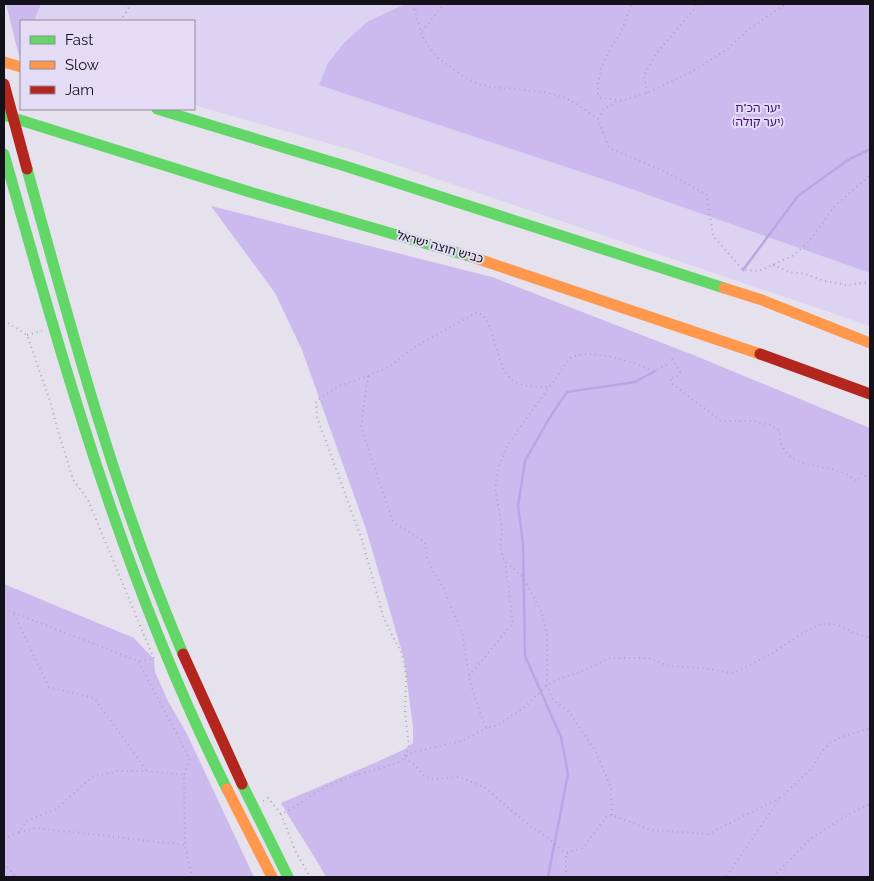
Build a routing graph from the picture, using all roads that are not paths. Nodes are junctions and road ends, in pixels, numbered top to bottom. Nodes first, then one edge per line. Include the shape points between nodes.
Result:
1 (4, 62) edge
2 (20, 67) edge
3 (4, 84) edge
4 (160, 110) edge
5 (4, 116) edge
6 (5, 158) edge
7 (870, 343) edge
8 (870, 394) edge
9 (272, 877) edge
10 (288, 877) edge

1 - 2 main road
3 - 10 main road, bridge via 102,435 157,594 224,750
4 - 7 main road via 762,300
5 - 8 main road, כביש חוצה ישראל via 499,264
6 - 9 main road via 54,328 113,514 144,598 218,772

